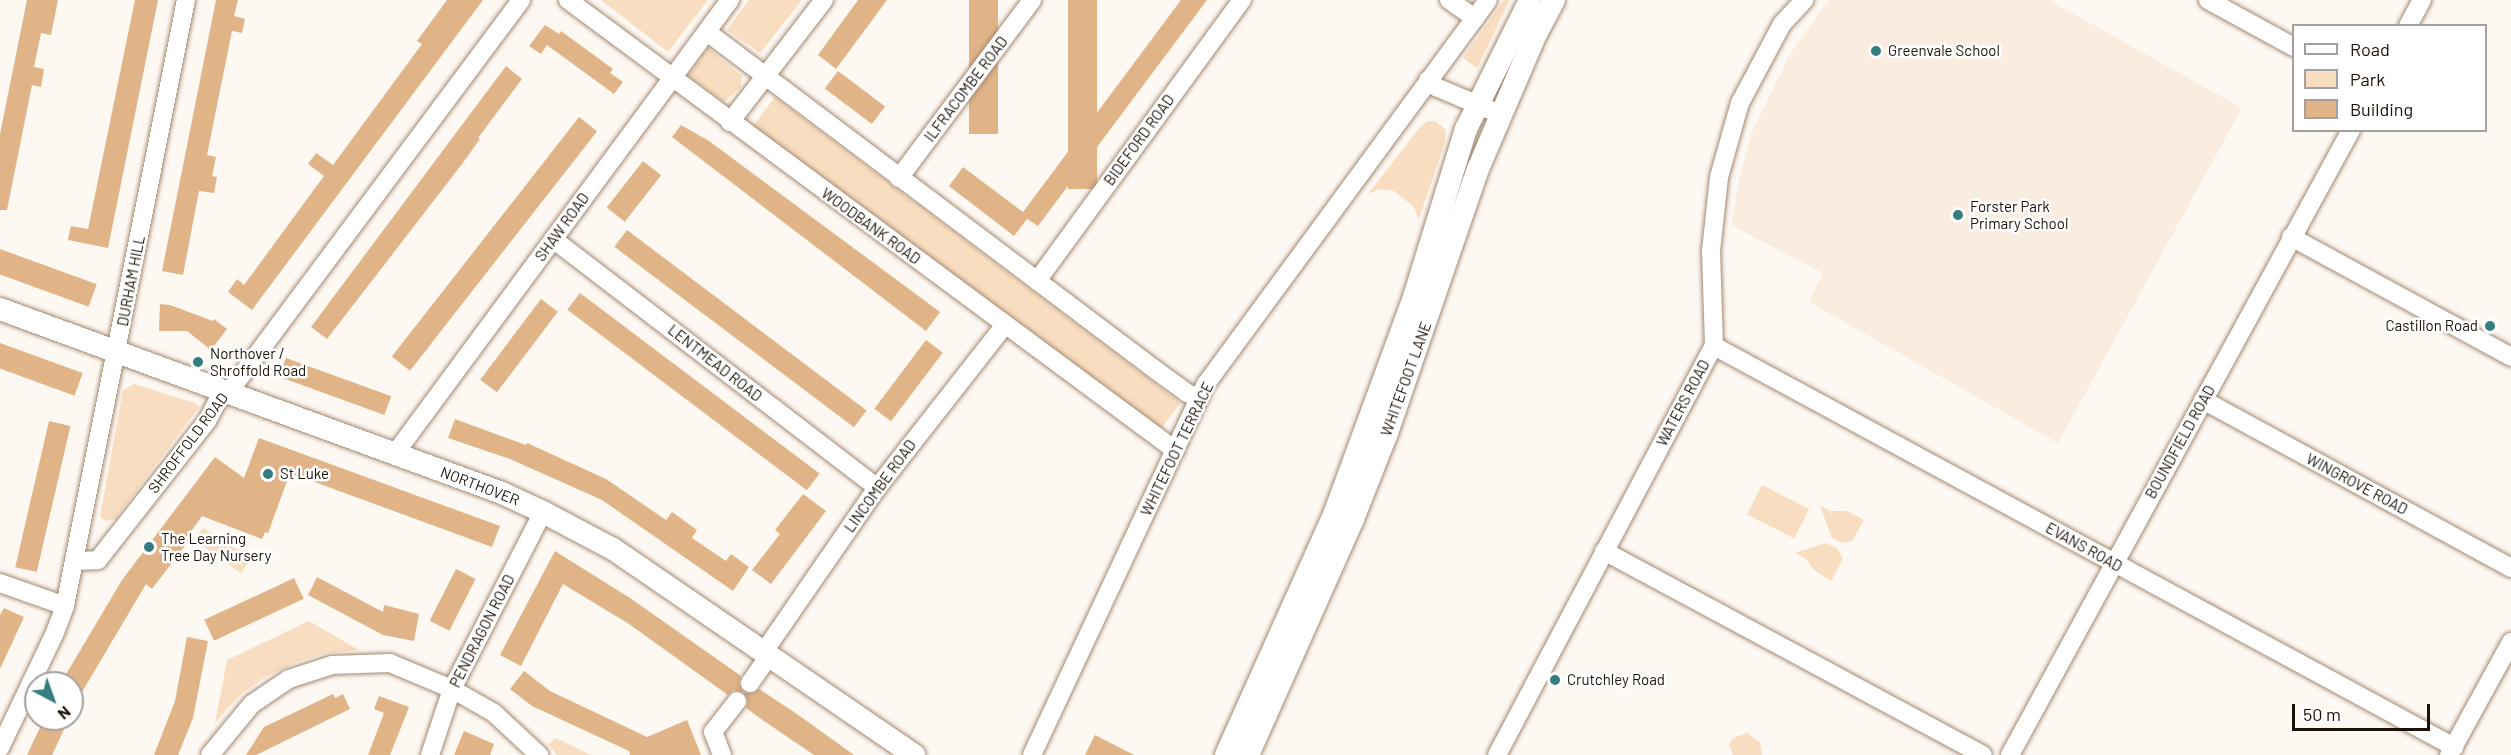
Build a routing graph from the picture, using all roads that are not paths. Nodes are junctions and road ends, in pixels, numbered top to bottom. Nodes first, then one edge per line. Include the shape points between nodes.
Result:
1 (186, 0) edge
2 (521, 0) edge
3 (568, 0) edge
4 (730, 0) edge
5 (824, 0) edge
6 (1032, 0) edge
7 (1242, 0) edge
8 (1449, 0) edge
9 (1488, 0) edge
10 (1530, 0) edge
11 (1554, 0) edge
12 (1804, 0) edge
13 (2208, 0) edge
14 (2422, 0) edge
15 (1475, 18) junction
16 (2409, 24) edge
17 (706, 32) junction
18 (2292, 46) edge
19 (766, 76) junction
20 (672, 77) junction
21 (1428, 80) junction
22 (1478, 105) junction
23 (1500, 114) junction
24 (730, 122) junction
25 (2350, 132) edge
26 (899, 178) junction
27 (2291, 237) junction
28 (553, 239) junction
29 (1037, 281) junction
30 (0, 309) edge
31 (1005, 326) junction
32 (1714, 346) junction
33 (117, 352) junction
34 (2511, 357) edge
35 (226, 393) junction
36 (1199, 398) junction
37 (2203, 400) junction
38 (1175, 450) junction
39 (394, 455) junction
40 (877, 488) junction
41 (543, 512) junction
42 (1604, 551) junction
43 (74, 561) junction
44 (2114, 563) junction
45 (2511, 568) edge
46 (0, 583) edge
47 (65, 606) junction
48 (2511, 642) edge
49 (766, 655) junction
50 (750, 683) dead end
51 (452, 689) junction
52 (736, 701) dead end
53 (0, 748) edge
54 (2452, 751) edge
55 (210, 755) edge
56 (430, 755) edge
57 (539, 755) edge
58 (722, 755) edge
59 (914, 755) edge
60 (1032, 755) edge
61 (1226, 755) edge
62 (1248, 755) edge
63 (1498, 755) edge
64 (1983, 755) edge
65 (2010, 755) edge

1 - 33 street, DURHAM HILL
2 - 35 street, SHROFFOLD ROAD
3 - 20 street, WOODBANK ROAD
4 - 17 street, SHAW ROAD
5 - 19 street
6 - 26 street, ILFRACOMBE ROAD
7 - 29 street, BIDEFORD ROAD
8 - 15 street
9 - 15 street, WHITEFOOT TERRACE
10 - 22 street, WHITEFOOT LANE
11 - 23 street, WHITEFOOT LANE
12 - 32 street, WATERS ROAD via 1782,24 1740,103 1719,177 1711,251
13 - 18 street
14 - 16 street
15 - 21 street, WHITEFOOT TERRACE
17 - 19 street
17 - 20 street, SHAW ROAD
19 - 24 street
19 - 26 street
20 - 24 street, WOODBANK ROAD
20 - 28 street, SHAW ROAD
21 - 22 street
21 - 36 street, WHITEFOOT TERRACE via 1244,329
22 - 23 street
22 - 61 street, WHITEFOOT LANE via 1466,129 1414,297 1335,512
23 - 62 street, WHITEFOOT LANE via 1388,433 1319,600
24 - 31 street, WOODBANK ROAD
25 - 27 street, BOUNDFIELD ROAD
26 - 29 street
27 - 34 street
27 - 37 street, BOUNDFIELD ROAD
28 - 39 street, SHAW ROAD
28 - 40 street, LENTMEAD ROAD
29 - 36 street
30 - 33 street, NORTHOVER
31 - 38 street, WOODBANK ROAD
31 - 40 street, LINCOMBE ROAD
32 - 42 street, WATERS ROAD
32 - 44 street, EVANS ROAD
33 - 35 street, NORTHOVER
33 - 43 street, DURHAM HILL
35 - 39 street, NORTHOVER
35 - 43 street, SHROFFOLD ROAD via 99,560
36 - 38 street, WHITEFOOT TERRACE
37 - 44 street, BOUNDFIELD ROAD
37 - 45 street, WINGROVE ROAD
38 - 60 street, WHITEFOOT TERRACE
39 - 41 street, NORTHOVER via 502,493
40 - 49 street, LINCOMBE ROAD
41 - 49 street, NORTHOVER via 613,549
41 - 51 street, PENDRAGON ROAD
42 - 63 street, WATERS ROAD
42 - 64 street
43 - 47 street
44 - 54 street, EVANS ROAD
44 - 65 street, BOUNDFIELD ROAD
46 - 47 street
47 - 53 street
48 - 54 street
49 - 50 street, LINCOMBE ROAD
49 - 59 street, NORTHOVER
51 - 55 street via 390,663 332,665 289,679 252,704
51 - 56 street, PENDRAGON ROAD
51 - 57 street via 494,713
52 - 58 street via 713,732

